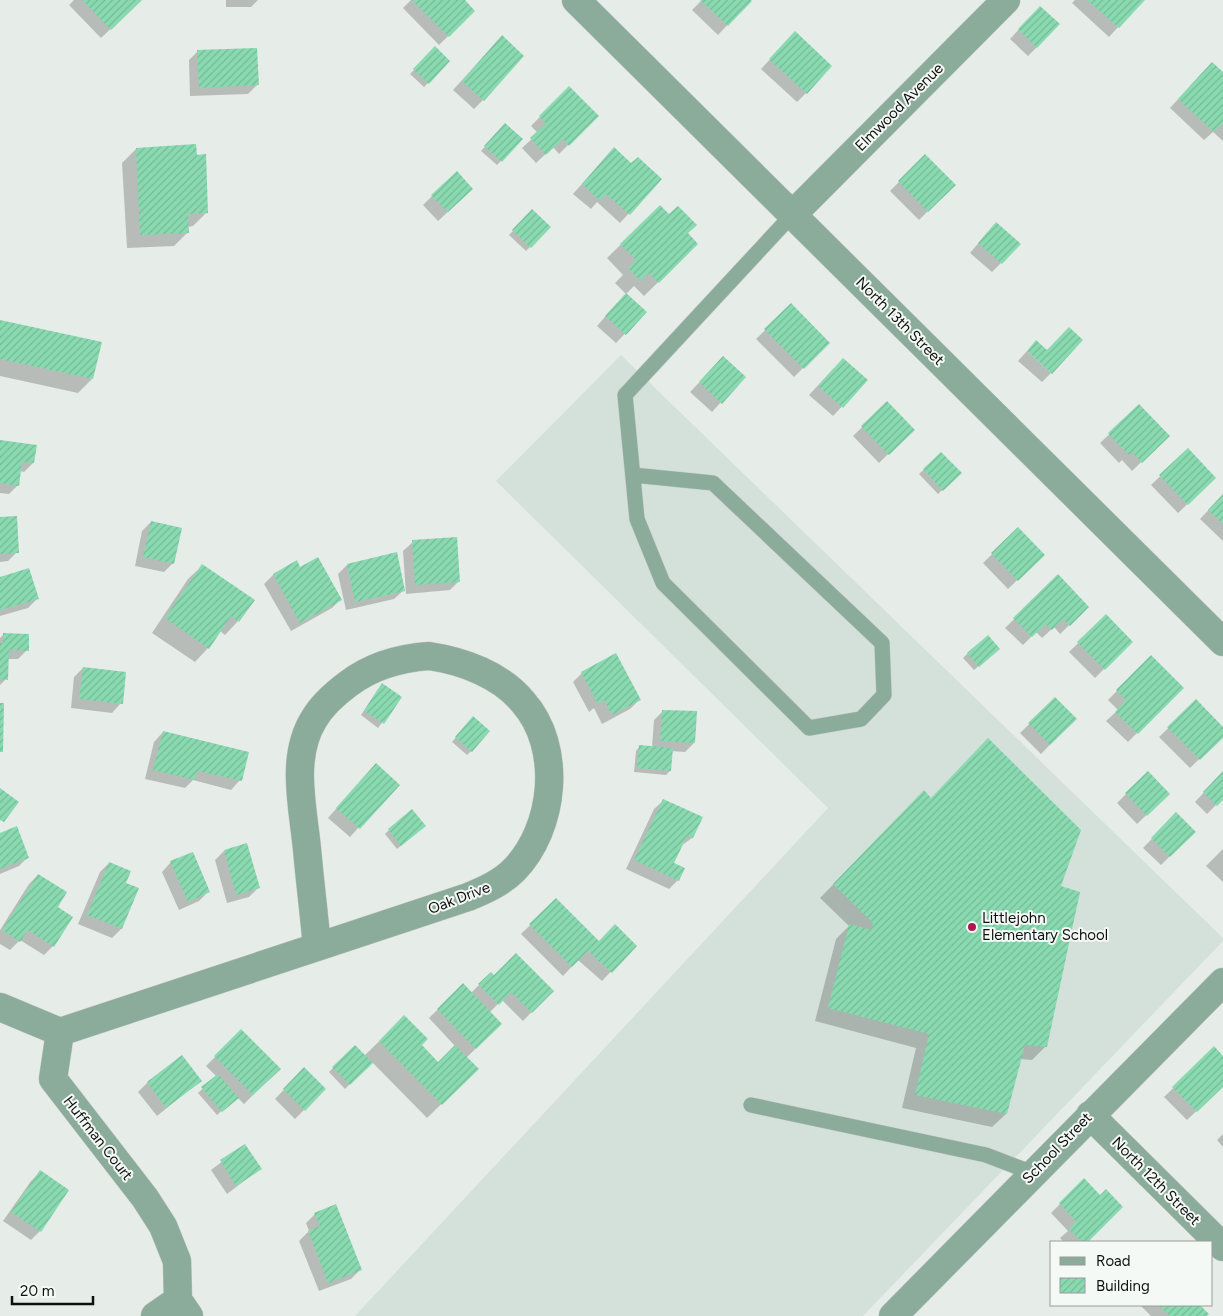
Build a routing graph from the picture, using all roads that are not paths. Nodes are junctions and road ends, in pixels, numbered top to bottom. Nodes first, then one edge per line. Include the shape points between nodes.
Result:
1 (576, 0) edge
2 (1006, 0) edge
3 (792, 215) junction
4 (632, 475) junction
5 (1223, 642) edge
6 (317, 947) junction
7 (1223, 982) edge
8 (0, 1008) edge
9 (60, 1032) junction
10 (751, 1105) dead end
11 (1090, 1115) junction
12 (1034, 1173) junction
13 (1223, 1247) edge
14 (183, 1308) edge
15 (155, 1316) edge
16 (893, 1316) edge

1 - 3 street, North 13th Street
2 - 3 street, Elmwood Avenue
3 - 4 lane via 625,395
3 - 5 street, North 13th Street
4 - 4 lane via 637,519 663,584 809,728 861,719 884,695 882,643 713,483
6 - 6 street, Oak Drive via 299,778 313,719 338,692 359,676 407,657 448,658 492,675 523,701 534,717 547,754 547,810 528,852 504,879 483,890
6 - 9 street, Oak Drive
7 - 11 street, School Street
8 - 9 street
9 - 14 street, Huffman Court via 53,1079 163,1226 177,1262
10 - 12 lane via 986,1154
11 - 12 street, School Street
11 - 13 street, North 12th Street
12 - 16 street, School Street
14 - 15 street, Huffman Court

